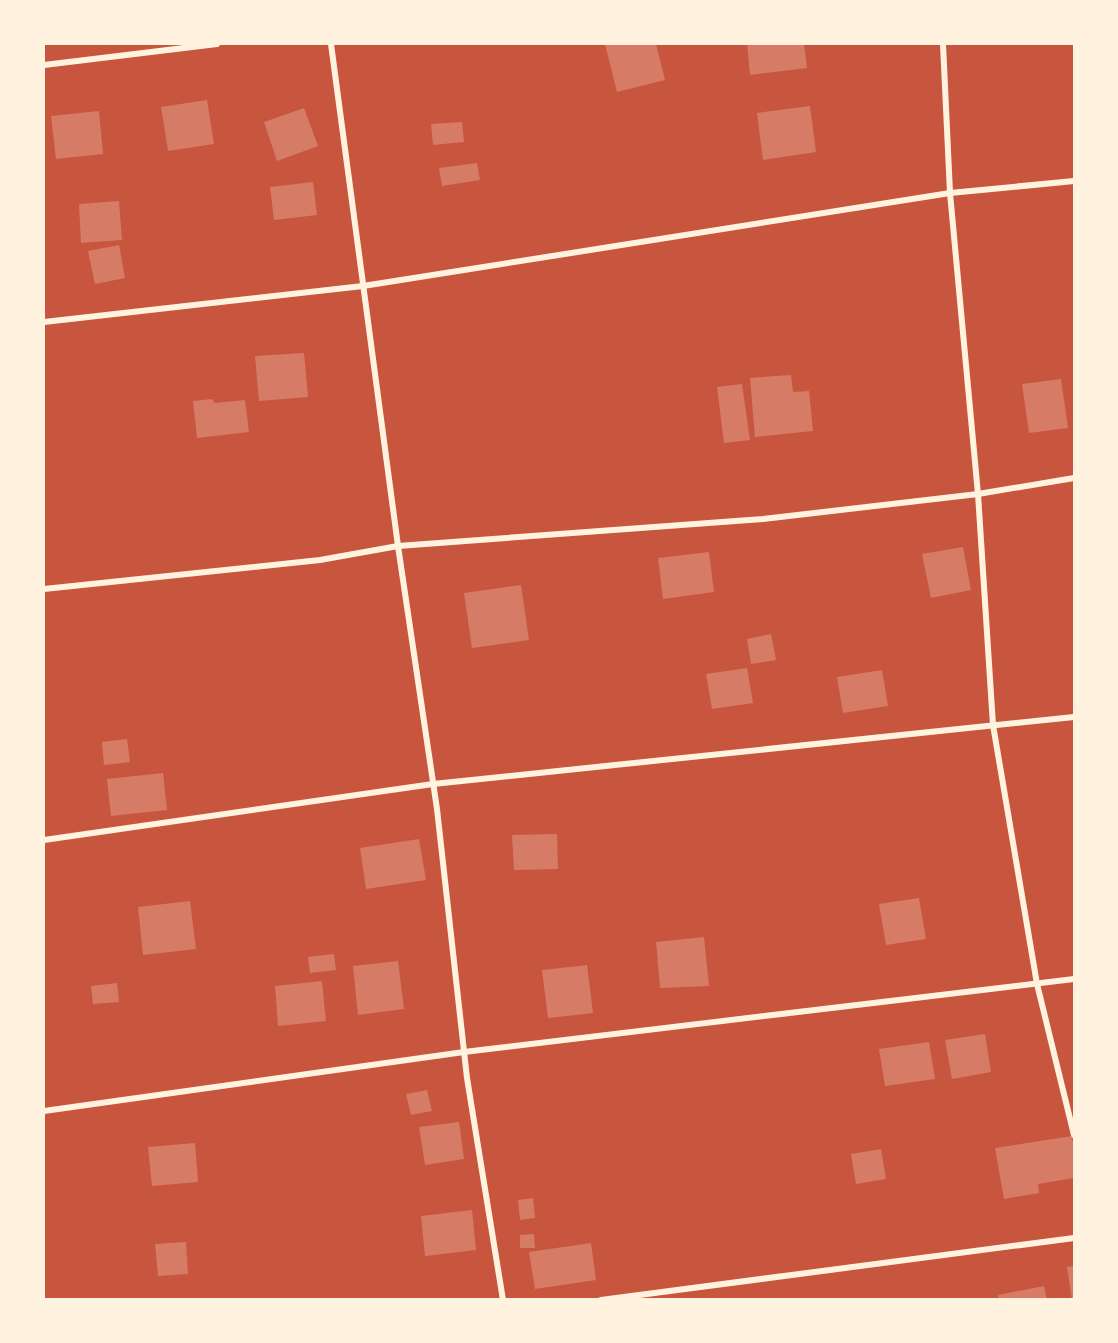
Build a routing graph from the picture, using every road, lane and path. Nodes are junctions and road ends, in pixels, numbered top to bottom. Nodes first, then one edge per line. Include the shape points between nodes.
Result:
1 (217, 44) edge
2 (331, 44) edge
3 (943, 44) edge
4 (44, 65) edge
5 (1074, 181) edge
6 (950, 193) junction
7 (363, 286) junction
8 (44, 322) edge
9 (1074, 478) edge
10 (978, 495) junction
11 (398, 546) junction
12 (44, 589) edge
13 (1074, 717) edge
14 (993, 725) junction
15 (433, 784) junction
16 (44, 840) edge
17 (1074, 979) edge
18 (1037, 984) junction
19 (464, 1052) junction
20 (44, 1111) edge
21 (1074, 1135) edge
22 (1074, 1238) edge
23 (503, 1299) edge
24 (601, 1299) edge

1 - 4 street
2 - 7 street
3 - 6 street
5 - 6 street
6 - 7 street
6 - 10 street
7 - 8 street
7 - 11 street
9 - 10 street
10 - 11 street via 763,519
10 - 14 street
11 - 12 street via 320,560
11 - 15 street
13 - 14 street
14 - 15 street
14 - 18 street
15 - 16 street
15 - 19 street
17 - 18 street
18 - 19 street
18 - 21 street
19 - 20 street
19 - 23 street
22 - 24 street

